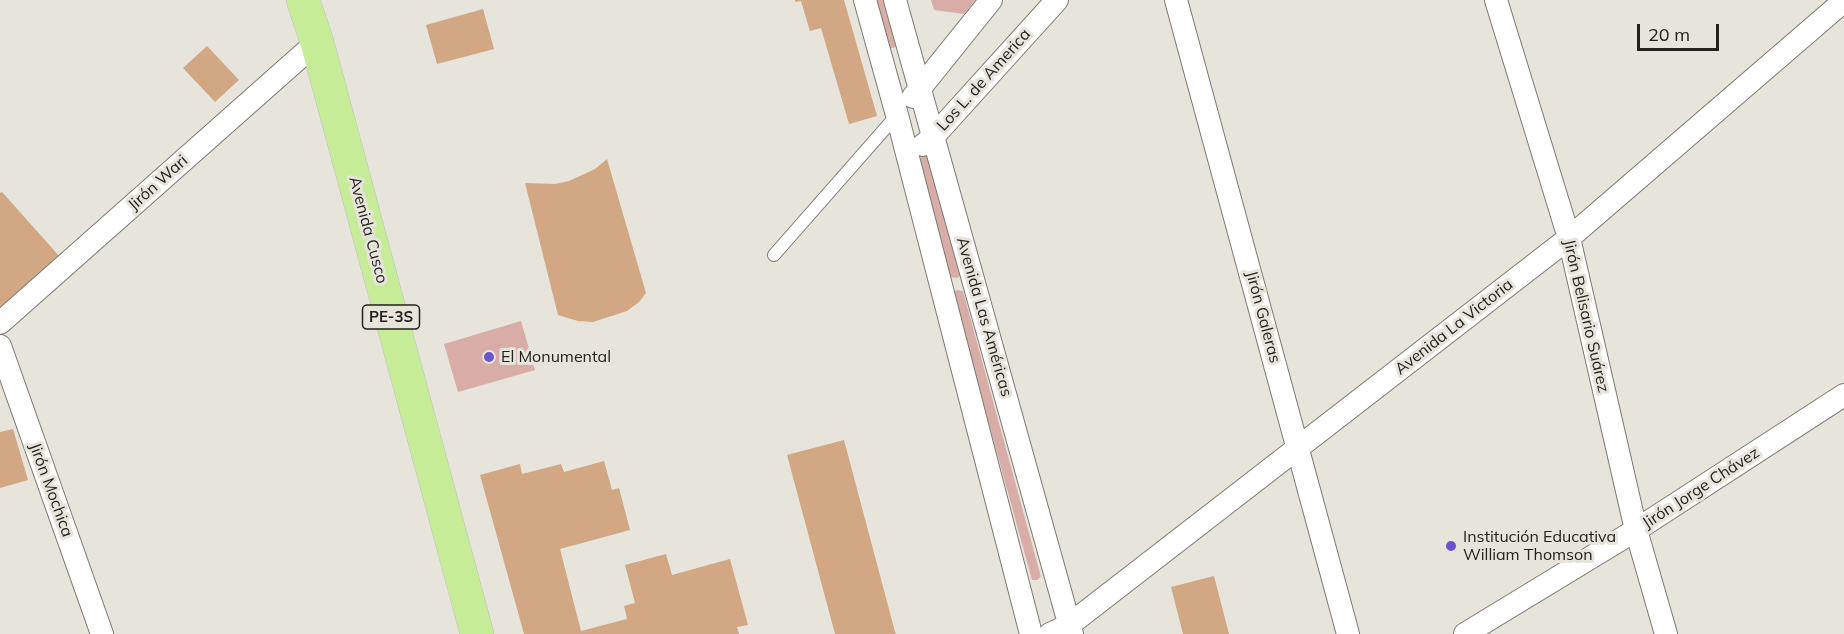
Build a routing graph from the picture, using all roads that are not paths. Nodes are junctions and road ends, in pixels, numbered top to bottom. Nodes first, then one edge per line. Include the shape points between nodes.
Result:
1 (303, 0) edge
2 (865, 0) edge
3 (895, 0) edge
4 (991, 0) edge
5 (1176, 0) edge
6 (1496, 0) edge
7 (1054, 1) edge
8 (1844, 1) edge
9 (316, 42) junction
10 (920, 90) junction
11 (897, 115) junction
12 (933, 137) junction
13 (908, 156) junction
14 (1569, 238) junction
15 (774, 255) dead end
16 (0, 323) edge
17 (0, 346) edge
18 (1844, 395) edge
19 (1299, 446) junction
20 (1636, 530) junction
21 (1064, 631) edge
22 (102, 634) edge
23 (477, 634) edge
24 (1031, 634) edge
25 (1348, 634) edge
26 (1465, 634) edge
27 (1666, 634) edge

1 - 9 highway, Avenida Cusco / PE-3S
2 - 11 street, Avenida Las Américas
3 - 10 street, Avenida Las Américas
4 - 10 street
5 - 19 street, Jirón Galeras
6 - 14 street, Jirón Belisario Suárez
7 - 12 street, Los L. de America
8 - 14 street, Avenida La Victoria
9 - 16 street, Jirón Wari
9 - 23 highway, Avenida Cusco / PE-3S
10 - 11 street
10 - 12 street, Avenida Las Américas
11 - 13 street, Avenida Las Américas
11 - 15 lane
12 - 13 street, Los L. de America
12 - 21 street, Avenida Las Américas
13 - 24 street, Avenida Las Américas
14 - 19 street, Avenida La Victoria
14 - 20 street, Jirón Belisario Suárez
17 - 22 street, Jirón Mochica
18 - 20 street, Jirón Jorge Chávez
19 - 21 street, Avenida La Victoria
19 - 25 street, Jirón Galeras
20 - 26 street, Jirón Jorge Chávez
20 - 27 street, Jirón Belisario Suárez

